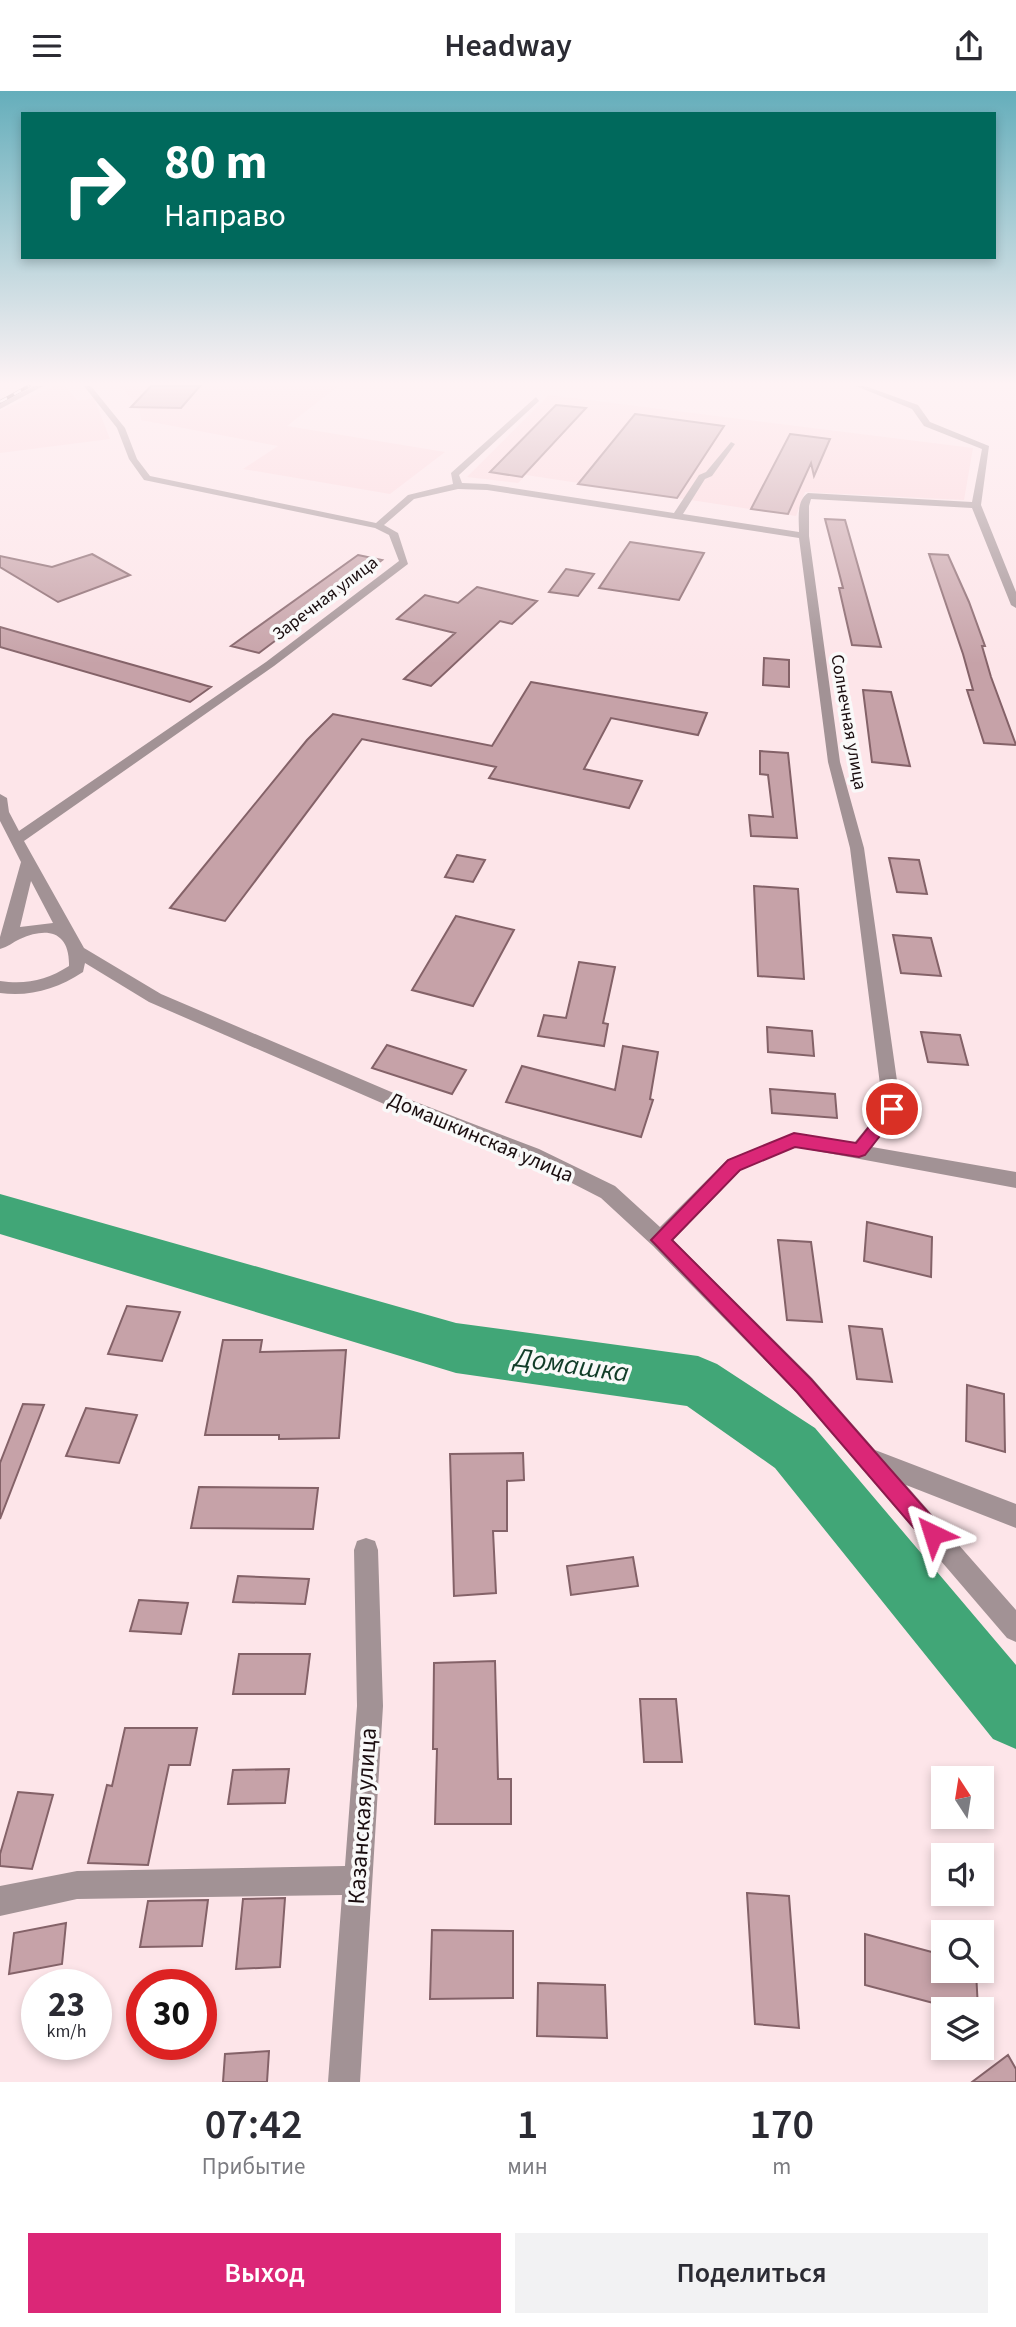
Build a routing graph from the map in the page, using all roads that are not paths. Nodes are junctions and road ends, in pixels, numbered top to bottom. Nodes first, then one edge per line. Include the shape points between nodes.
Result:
1 (149, 479) edge
2 (429, 479) edge
3 (455, 479) edge
4 (701, 479) edge
5 (980, 479) edge
6 (458, 486) junction
7 (411, 497) junction
8 (976, 505) junction
9 (677, 516) junction
10 (378, 526) junction
11 (804, 536) junction
12 (1016, 605) edge
13 (0, 798) edge
14 (16, 840) junction
15 (28, 862) junction
16 (64, 930) junction
17 (5, 940) edge
18 (79, 952) junction
19 (0, 987) edge
20 (859, 1150) junction
21 (1016, 1180) edge
22 (660, 1240) junction
23 (867, 1458) junction
24 (1016, 1516) edge
25 (366, 1550) dead end
26 (1016, 1629) edge
27 (358, 1880) junction
28 (0, 1901) edge
29 (344, 2082) edge

1 - 10 street, Заречная улица
2 - 7 street
3 - 6 street
4 - 9 street
5 - 8 street
6 - 7 street
6 - 9 street
7 - 10 street
8 - 11 street, Солнечная улица via 808,496
8 - 12 street
9 - 11 street
10 - 14 street, Заречная улица via 393,533 404,562 271,664
11 - 20 street, Солнечная улица via 834,762 857,848 892,1109
13 - 14 street
14 - 15 street
15 - 16 street
15 - 17 street
16 - 17 street via 34,929
16 - 18 street
18 - 19 street via 76,968 61,980 28,989
18 - 22 street, Домашкинская улица via 155,998 397,1102 532,1154 608,1192
20 - 21 street
20 - 22 street via 794,1140 734,1165
22 - 23 street, Домашкинская улица via 804,1385
23 - 24 street
23 - 26 street, Домашкинская улица
25 - 27 street, Казанская улица via 370,1706
27 - 28 street via 77,1885
27 - 29 street, Казанская улица

